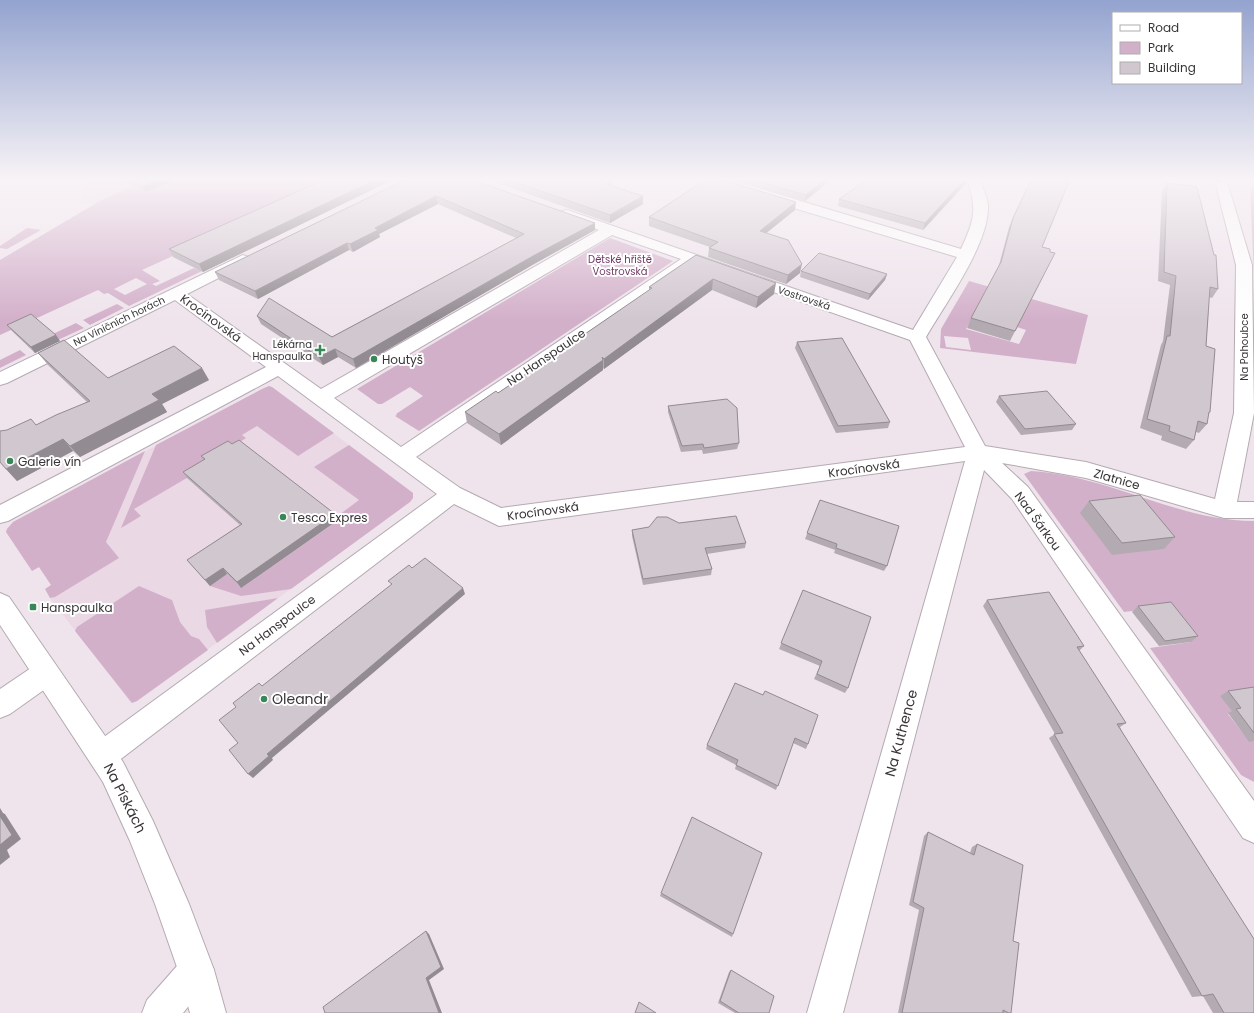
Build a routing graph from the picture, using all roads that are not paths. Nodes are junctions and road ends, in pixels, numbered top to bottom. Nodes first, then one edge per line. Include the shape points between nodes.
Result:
1 (597, 225) edge
2 (867, 225) edge
3 (978, 225) edge
4 (1233, 225) edge
5 (610, 230) junction
6 (254, 254) edge
7 (966, 255) junction
8 (692, 258) junction
9 (176, 293) junction
10 (917, 337) junction
11 (279, 368) junction
12 (0, 379) edge
13 (320, 398) junction
14 (978, 452) junction
15 (401, 457) junction
16 (452, 494) junction
17 (1224, 510) junction
18 (1254, 510) edge
19 (0, 515) edge
20 (1, 608) edge
21 (46, 673) junction
22 (0, 705) edge
23 (103, 755) junction
24 (1254, 827) edge
25 (196, 970) junction
26 (160, 1013) edge
27 (208, 1013) edge
28 (825, 1013) edge

1 - 5 street, Vostrovská
2 - 7 street
3 - 7 street
4 - 17 street, Na Pahoubce via 1244,265 1244,414
5 - 8 street, Vostrovská
5 - 13 street
6 - 9 street, Na Viničních horách
7 - 10 street
8 - 10 street, Vostrovská
8 - 15 street, Na Hanspaulce
9 - 11 street, Krocínovská
9 - 12 street, Na Viničních horách
10 - 14 street, Nad Šárkou
11 - 13 street, Krocínovská
11 - 19 street
13 - 15 street, Krocínovská
14 - 16 street, Krocínovská via 499,517
14 - 17 street, Zlatnice via 1086,470
14 - 24 street, Nad Šárkou via 1020,493
14 - 28 street, Na Kuthence
15 - 16 street, Krocínovská
16 - 23 street, Na Hanspaulce
17 - 18 street, Zlatnice
20 - 21 street, Na Pískách
21 - 22 street
21 - 23 street, Na Pískách
23 - 25 street, Na Pískách via 142,832
25 - 26 street
25 - 27 street, Na Pískách

